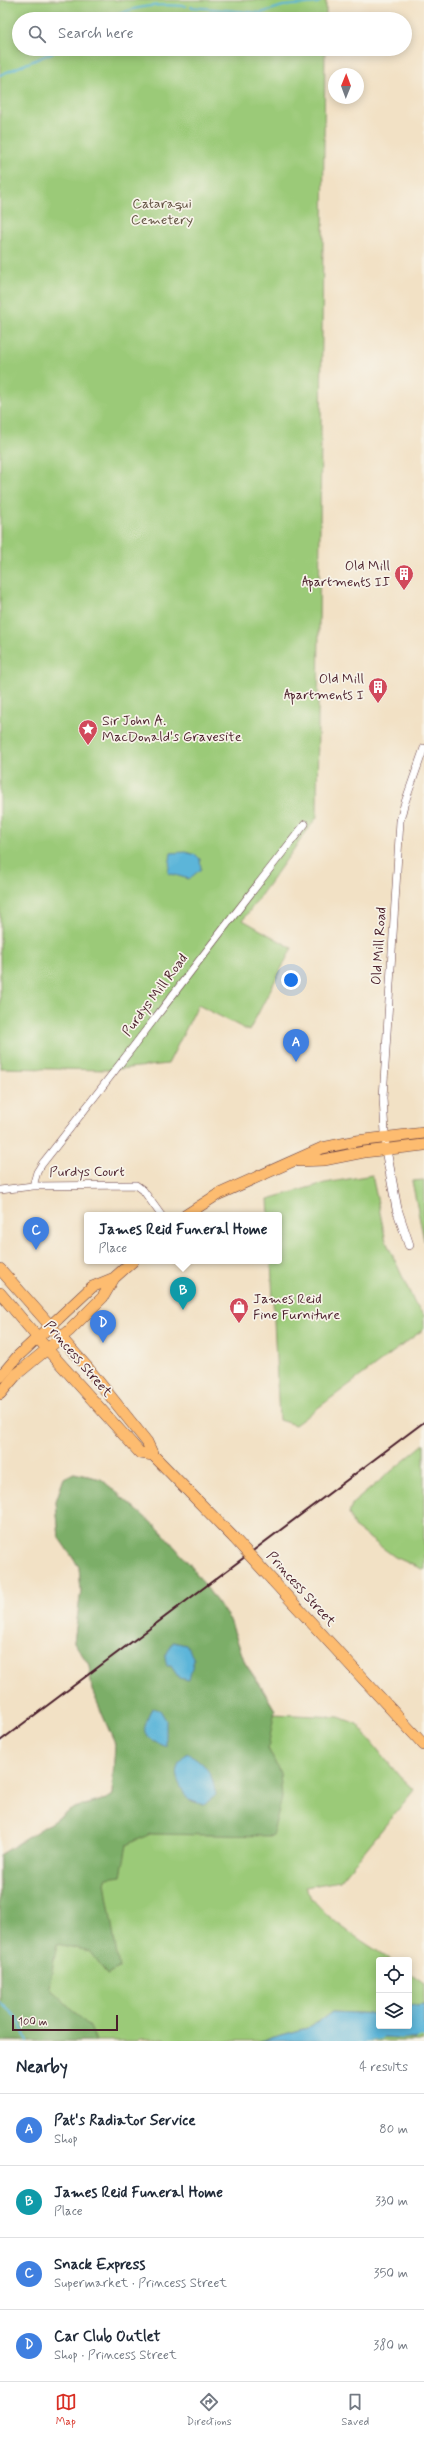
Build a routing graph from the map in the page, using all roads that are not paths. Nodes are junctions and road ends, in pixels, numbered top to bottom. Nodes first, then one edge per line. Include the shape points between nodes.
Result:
1 (424, 748) edge
2 (421, 765) edge
3 (305, 824) dead end
4 (424, 1133) edge
5 (384, 1137) junction
6 (424, 1145) edge
7 (386, 1150) junction
8 (294, 1161) junction
9 (33, 1186) junction
10 (0, 1190) edge
11 (159, 1212) edge
12 (191, 1212) edge
13 (409, 1245) dead end
14 (130, 1264) edge
15 (0, 1269) edge
16 (114, 1278) junction
17 (0, 1292) edge
18 (49, 1327) junction
19 (38, 1338) junction
20 (60, 1339) junction
21 (48, 1350) junction
22 (0, 1377) edge
23 (0, 1394) edge
24 (153, 1455) junction
25 (424, 1746) edge

1 - 2 street, Old Mill Road
2 - 5 street, Old Mill Road via 400,821 383,1098
3 - 9 street, Purdys Mill Road via 42,1164
4 - 5 main road
5 - 7 street, Old Mill Road
5 - 8 main road via 322,1148
6 - 7 main road
7 - 8 main road via 324,1160
7 - 13 street via 397,1209
8 - 12 main road via 217,1195
9 - 10 street, Purdys Court
9 - 11 street, Purdys Court via 136,1185 150,1198
14 - 16 main road
15 - 18 main road, Princess Street
16 - 18 main road via 92,1287
16 - 20 main road via 103,1298
17 - 19 main road, Princess Street
18 - 19 main road
18 - 20 main road, Princess Street
19 - 21 main road, Princess Street
19 - 22 main road
20 - 21 main road
20 - 24 main road, Princess Street via 87,1367 146,1442
21 - 23 main road via 17,1374
21 - 24 main road, Princess Street via 140,1453
24 - 25 main road, Princess Street, bridge via 234,1538

